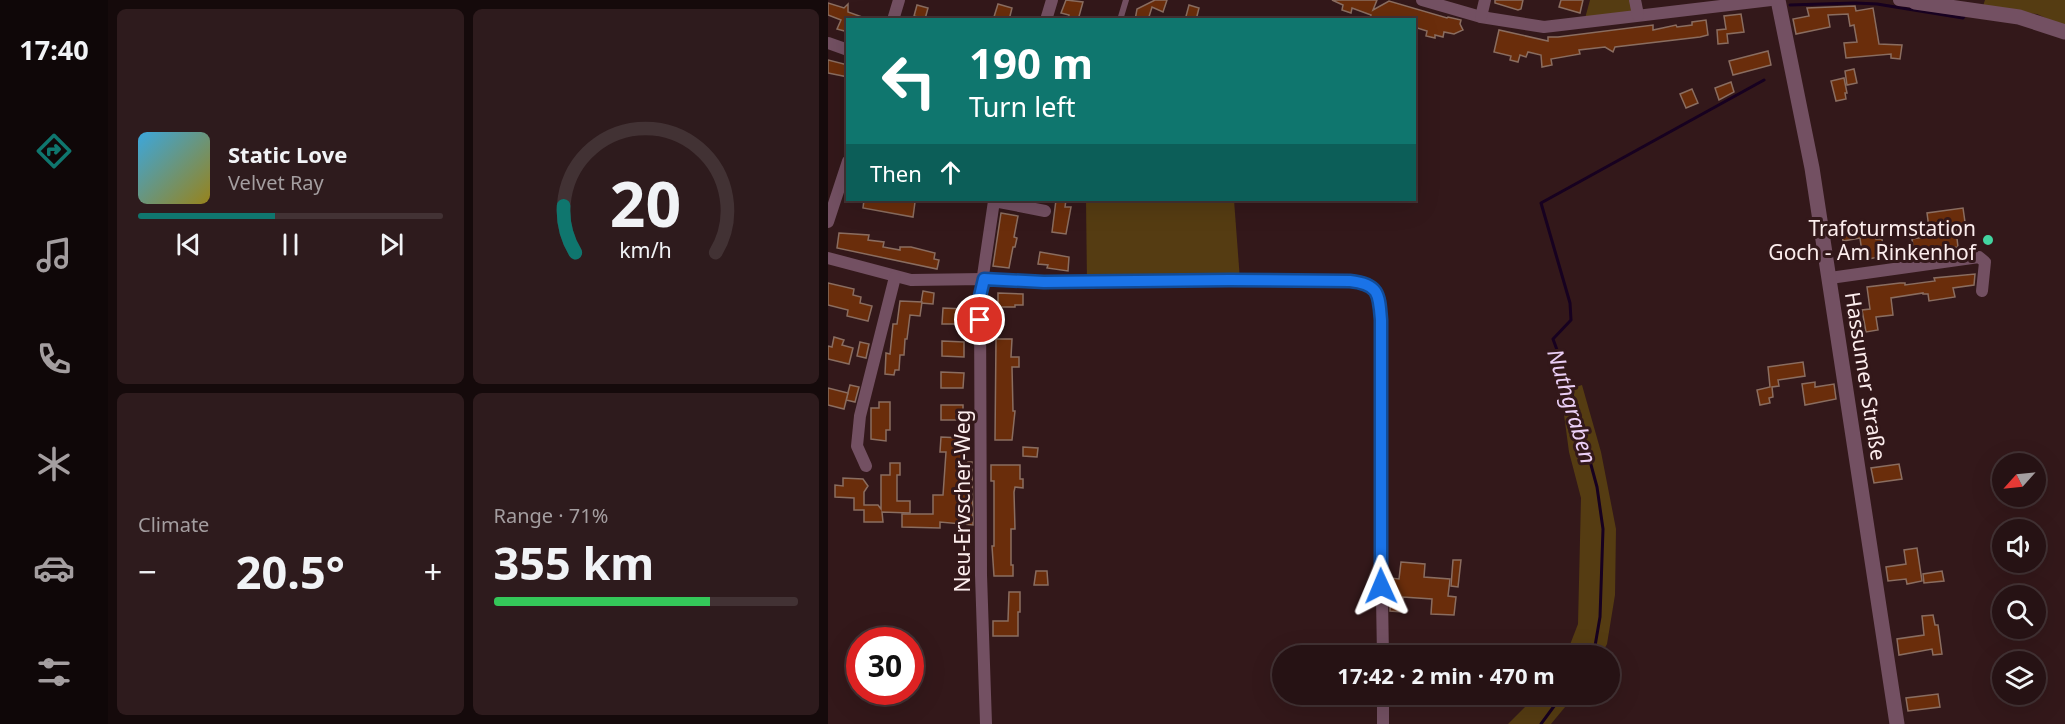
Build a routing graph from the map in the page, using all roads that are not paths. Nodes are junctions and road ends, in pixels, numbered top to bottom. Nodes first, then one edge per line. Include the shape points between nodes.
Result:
1 (899, 0) edge
2 (1052, 0) edge
3 (1126, 0) edge
4 (1422, 0) edge
5 (1485, 0) edge
6 (1635, 0) edge
7 (1770, 0) edge
8 (1778, 0) edge
9 (1899, 0) edge
10 (1916, 1) edge
11 (1983, 6) edge
12 (1638, 15) junction
13 (1481, 16) junction
14 (894, 18) edge
15 (1047, 18) edge
16 (1121, 18) edge
17 (2065, 32) edge
18 (828, 43) edge
19 (846, 49) edge
20 (846, 168) edge
21 (1045, 211) dead end
22 (828, 219) edge
23 (828, 258) edge
24 (895, 278) junction
25 (1830, 278) junction
26 (984, 279) junction
27 (1982, 291) dead end
28 (866, 466) dead end
29 (1383, 645) edge
30 (1383, 705) edge
31 (986, 724) edge
32 (1383, 724) edge
33 (1897, 724) edge

1 - 14 street
2 - 15 street
3 - 16 lane
4 - 13 street
5 - 13 street
6 - 12 street
7 - 12 street
8 - 25 street, Hassumer Straße
9 - 10 street
10 - 11 street
11 - 17 street
12 - 13 street via 1544,27
18 - 19 street
20 - 22 street
21 - 26 street, Neu-Ervscher-Weg via 994,201
23 - 24 street
24 - 26 street
24 - 28 street via 860,416 857,446
25 - 27 street via 1979,257 1985,262
25 - 33 street, Hassumer Straße
26 - 29 street via 1350,281 1373,287 1379,298 1381,320
26 - 31 street, Neu-Ervscher-Weg via 980,296 981,575
30 - 32 street

